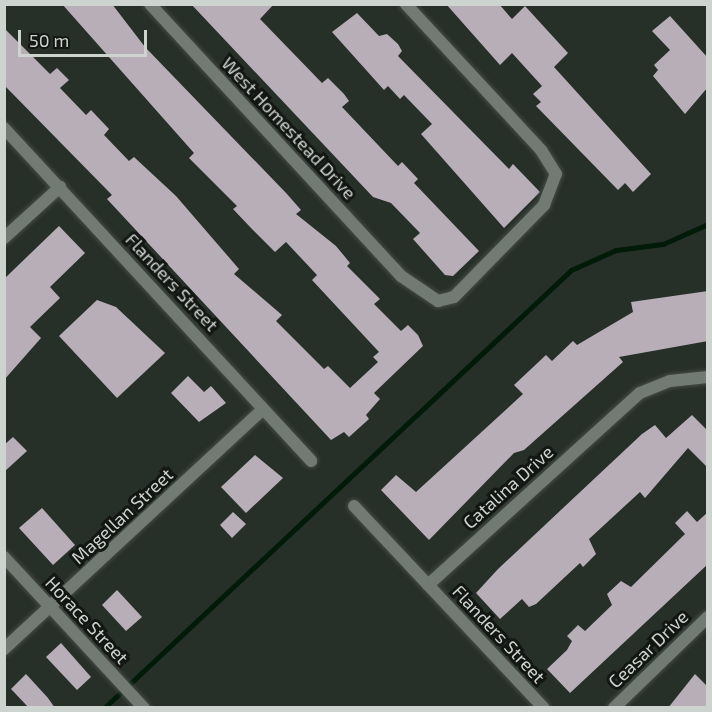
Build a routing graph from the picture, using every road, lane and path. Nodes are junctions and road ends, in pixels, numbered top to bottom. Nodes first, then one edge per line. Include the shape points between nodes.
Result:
1 (150, 4) edge
2 (406, 4) edge
3 (4, 128) edge
4 (60, 187) junction
5 (4, 238) edge
6 (708, 377) edge
7 (263, 409) junction
8 (312, 461) dead end
9 (354, 506) dead end
10 (4, 556) edge
11 (428, 585) junction
12 (50, 607) junction
13 (708, 617) edge
14 (4, 649) edge
15 (144, 708) edge
16 (544, 708) edge
17 (614, 708) edge

1 - 2 street, West Homestead Drive via 401,276 432,299 454,297 553,193 556,174 541,150
3 - 4 street, Flanders Street
4 - 5 street
4 - 7 street, Flanders Street
6 - 11 street, Catalina Drive via 670,381 640,393
7 - 8 street, Flanders Street
7 - 12 street, Magellan Street
9 - 11 street, Flanders Street
10 - 12 street, Horace Street
11 - 16 street, Flanders Street
12 - 14 street, Magellan Street
12 - 15 street, Horace Street
13 - 17 street, Ceasar Drive

